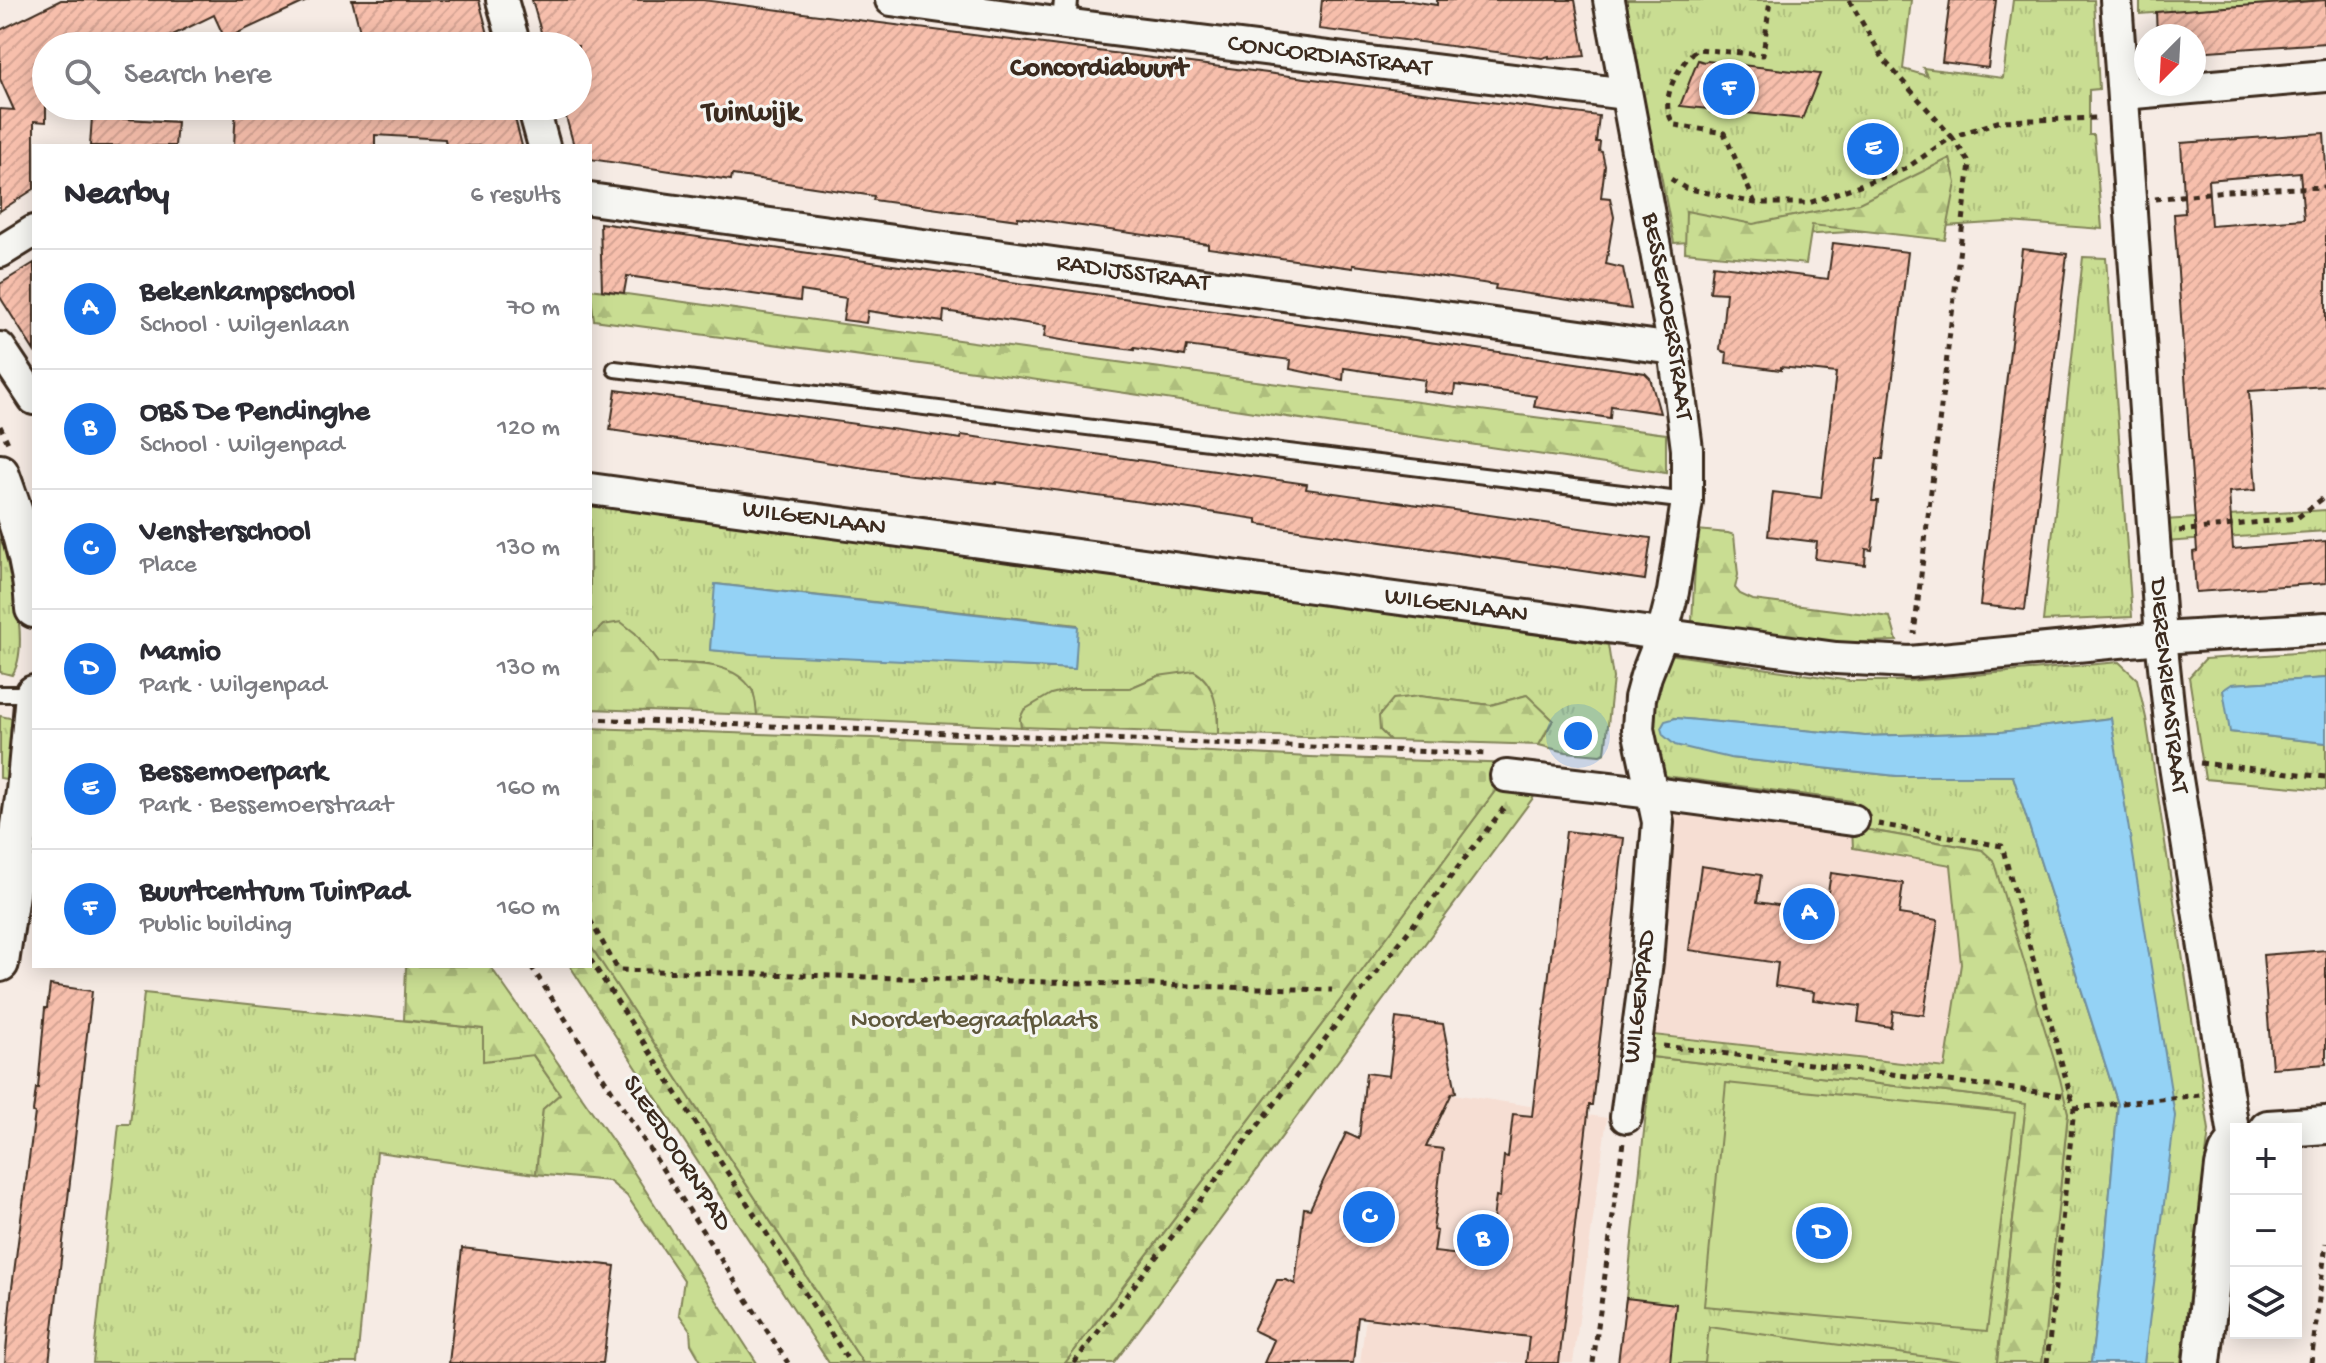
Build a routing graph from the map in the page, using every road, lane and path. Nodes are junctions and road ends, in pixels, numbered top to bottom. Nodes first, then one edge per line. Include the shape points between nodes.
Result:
1 (502, 0) edge
2 (891, 0) edge
3 (1609, 0) edge
4 (1770, 0) edge
5 (1849, 0) edge
6 (2116, 0) edge
7 (1065, 12) edge
8 (511, 32) edge
9 (2326, 76) edge
10 (1626, 94) junction
11 (2124, 106) junction
12 (537, 120) edge
13 (1952, 137) junction
14 (543, 144) edge
15 (1640, 160) junction
16 (2326, 187) edge
17 (592, 199) edge
18 (2130, 202) junction
19 (1755, 203) junction
20 (32, 232) edge
21 (0, 252) edge
22 (0, 348) edge
23 (1674, 349) junction
24 (615, 369) dead end
25 (32, 396) edge
26 (0, 473) edge
27 (592, 489) edge
28 (2326, 496) edge
29 (1687, 501) junction
30 (2153, 534) junction
31 (32, 590) edge
32 (2326, 628) edge
33 (1662, 635) junction
34 (2161, 638) junction
35 (1910, 662) junction
36 (0, 694) edge
37 (32, 694) edge
38 (32, 710) edge
39 (592, 719) edge
40 (2174, 760) junction
41 (1509, 770) junction
42 (2326, 777) edge
43 (1653, 793) junction
44 (1853, 820) joint
45 (18, 826) edge
46 (592, 924) edge
47 (592, 962) edge
48 (0, 963) edge
49 (532, 968) edge
50 (1332, 990) dead end
51 (1636, 1043) junction
52 (2227, 1092) junction
53 (2071, 1096) junction
54 (2074, 1108) junction
55 (1626, 1117) joint
56 (2233, 1123) edge
57 (2326, 1125) edge
58 (2302, 1127) edge
59 (2230, 1150) edge
60 (2326, 1243) edge
61 (788, 1363) edge
62 (850, 1363) edge
63 (1074, 1363) edge
64 (1593, 1363) edge
65 (2047, 1363) edge
66 (2202, 1363) edge
67 (2311, 1363) edge

1 - 8 street
2 - 7 street, CONCORDIASTRAAT
3 - 10 street, BESSEMOERSTRAAT
4 - 19 path via 1763,55 1697,49 1686,58 1668,94 1669,119 1675,125 1724,133
5 - 13 path via 1884,60
6 - 11 street, DIERENRIEMSTRAAT
7 - 10 street, CONCORDIASTRAAT
9 - 11 street
10 - 15 street, BESSEMOERSTRAAT
11 - 13 path via 2000,121
11 - 18 street, DIERENRIEMSTRAAT
12 - 14 street
13 - 19 path via 1905,169 1809,203
13 - 35 path via 1970,163
15 - 19 path via 1685,188
15 - 23 street, BESSEMOERSTRAAT
16 - 18 path
17 - 23 street, RADIJSSTRAAT
18 - 30 street, DIERENRIEMSTRAAT
20 - 21 street
22 - 25 street
23 - 29 street, BESSEMOERSTRAAT via 1687,449
24 - 29 lane
26 - 31 street
27 - 33 street, WILGENLAAN
28 - 30 path via 2297,518
29 - 33 street, BESSEMOERSTRAAT
30 - 34 street, DIERENRIEMSTRAAT
32 - 34 street, WILGENLAAN
33 - 35 street, WILGENLAAN via 1836,658
33 - 43 street, WILGENPAD via 1640,698 1638,729
34 - 35 street, WILGENLAAN
34 - 40 street, DIERENRIEMSTRAAT
36 - 37 lane
38 - 45 street
39 - 41 path
40 - 42 path
40 - 52 street, DIERENRIEMSTRAAT
41 - 43 street
41 - 63 path
43 - 44 street
43 - 51 street, WILGENPAD via 1656,867
44 - 53 path via 2002,846
45 - 48 street
46 - 50 path via 618,970
47 - 62 path
49 - 61 path, SLEEDOORNPAD
51 - 53 path
51 - 55 street, WILGENPAD
52 - 54 path
52 - 56 street, DIERENRIEMSTRAAT
53 - 54 path
54 - 65 path
55 - 64 path
57 - 58 street
59 - 66 street, DIERENRIEMSTRAAT
60 - 67 path

